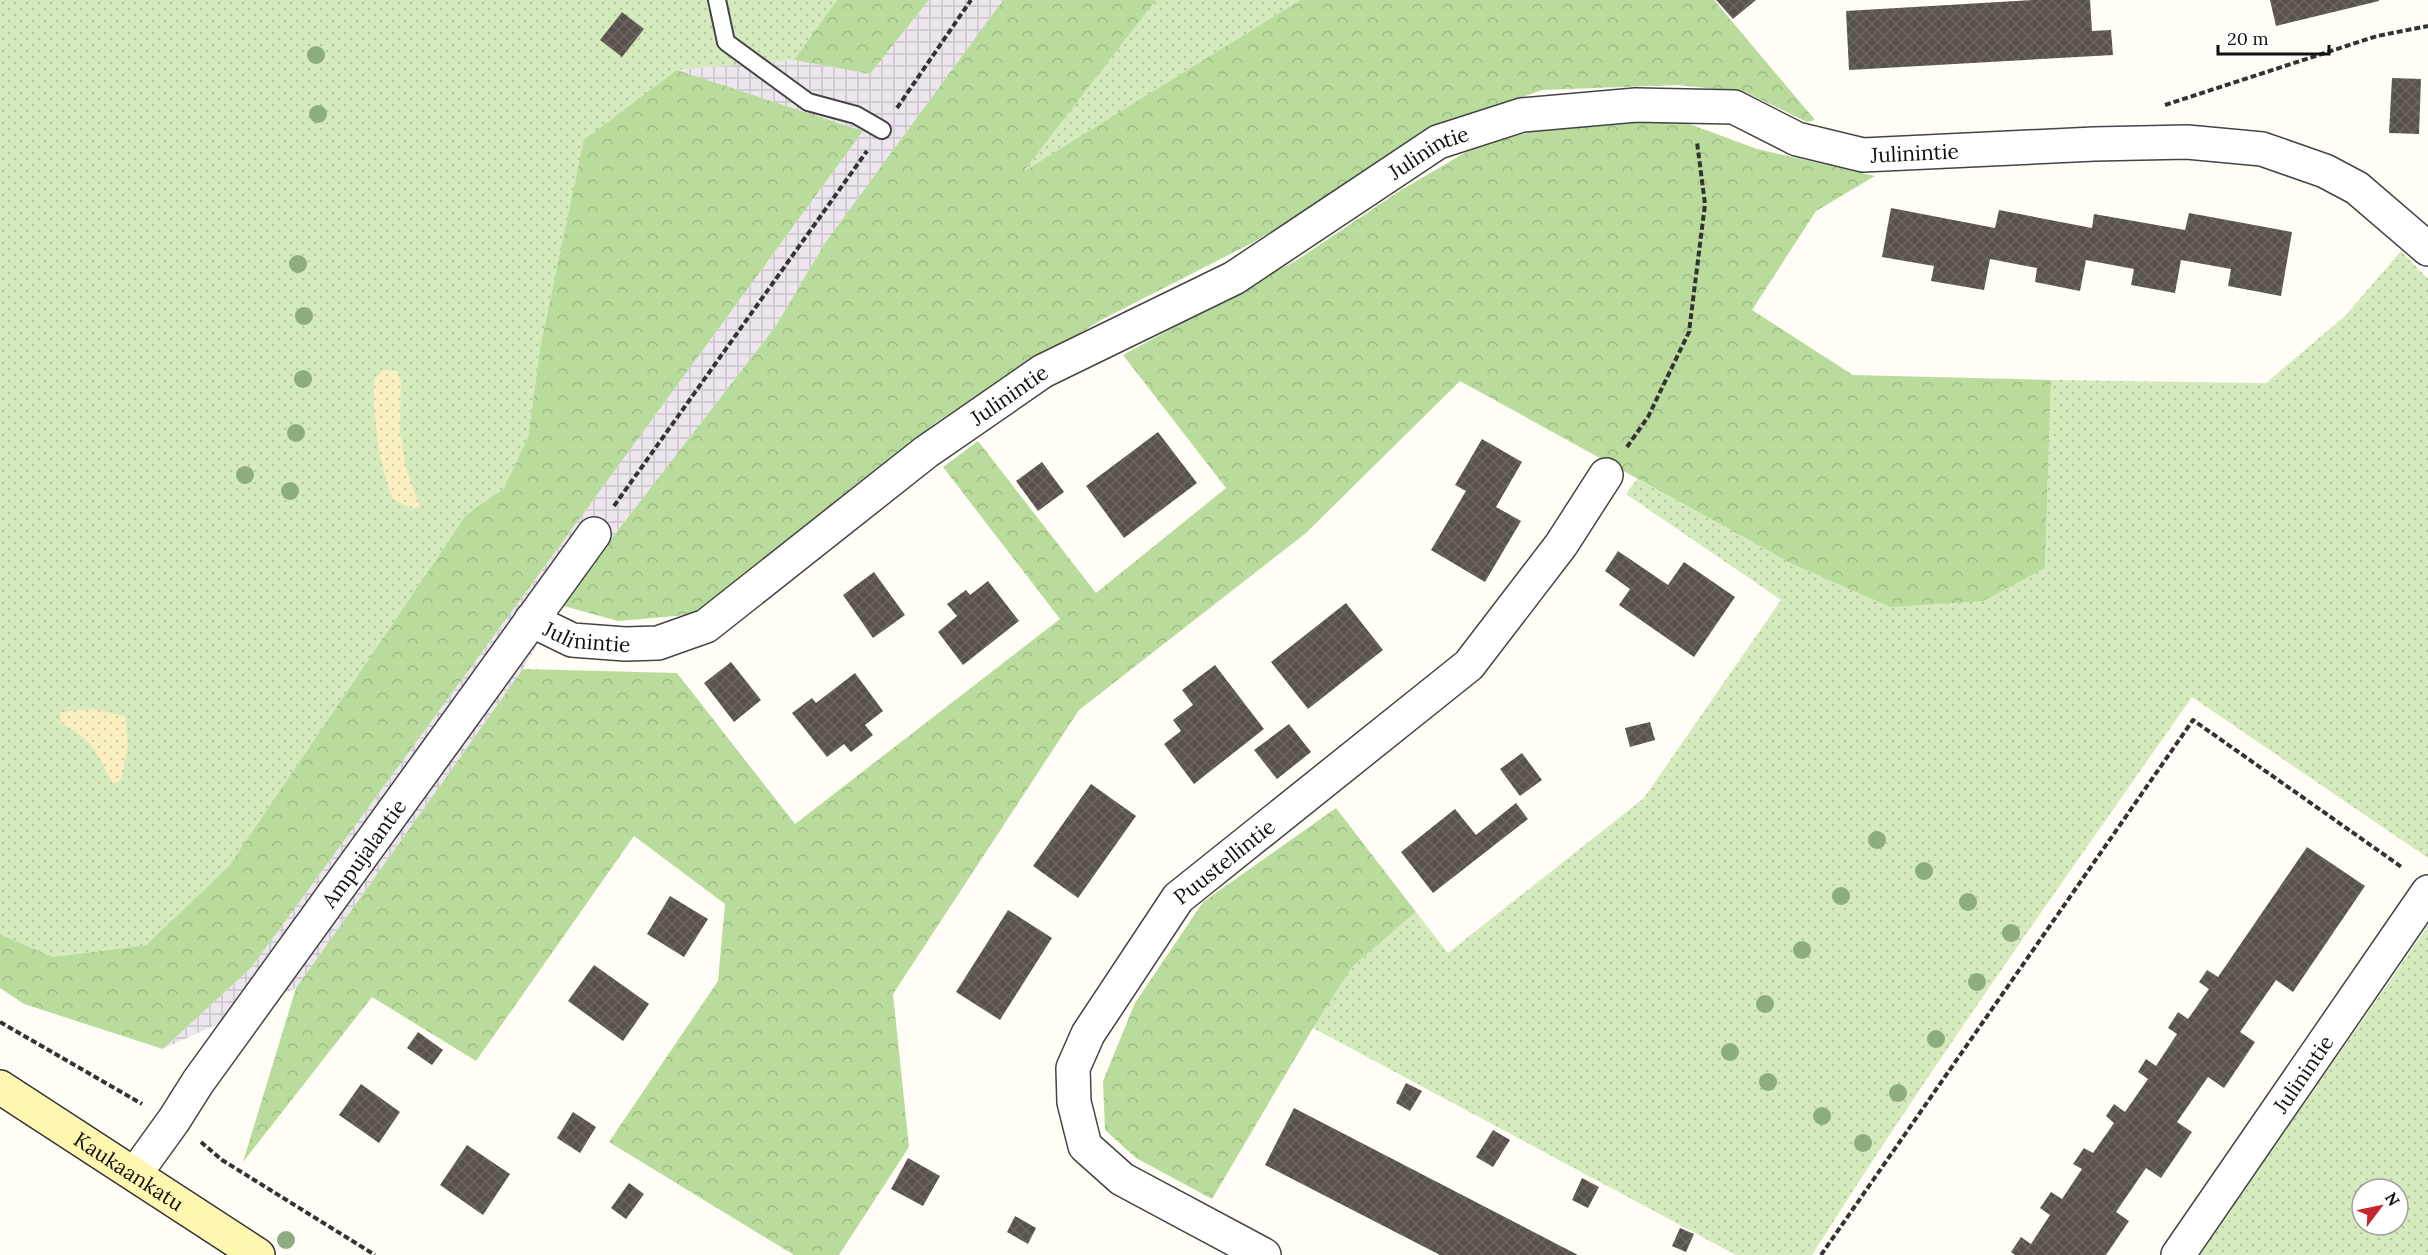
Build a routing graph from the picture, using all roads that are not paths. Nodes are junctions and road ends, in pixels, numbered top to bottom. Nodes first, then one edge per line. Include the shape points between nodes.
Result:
1 (717, 0) edge
2 (882, 130) road end
3 (2428, 249) edge
4 (1606, 475) road end
5 (594, 534) road end
6 (531, 621) junction
7 (2418, 882) edge
8 (0, 1087) edge
9 (135, 1174) junction
10 (258, 1255) edge
11 (1264, 1255) edge
12 (2178, 1255) edge

1 - 2 lane via 726,42 808,102 856,115
3 - 6 street, Julinintie via 2357,188 2325,171 2262,149 2187,142 1863,154 1797,139 1734,107 1636,105 1522,115 1438,142 1234,278 1043,371 926,452 706,626 658,643 625,644 572,640
4 - 11 street, Puustellintie via 1561,545 1469,665 1178,898 1088,1034 1072,1068 1074,1102 1085,1146 1122,1179
5 - 6 street, Ampujalantie
6 - 9 street, Ampujalantie
7 - 12 street, Julinintie
8 - 9 street, Kaukaankatu
9 - 10 street, Kaukaankatu

